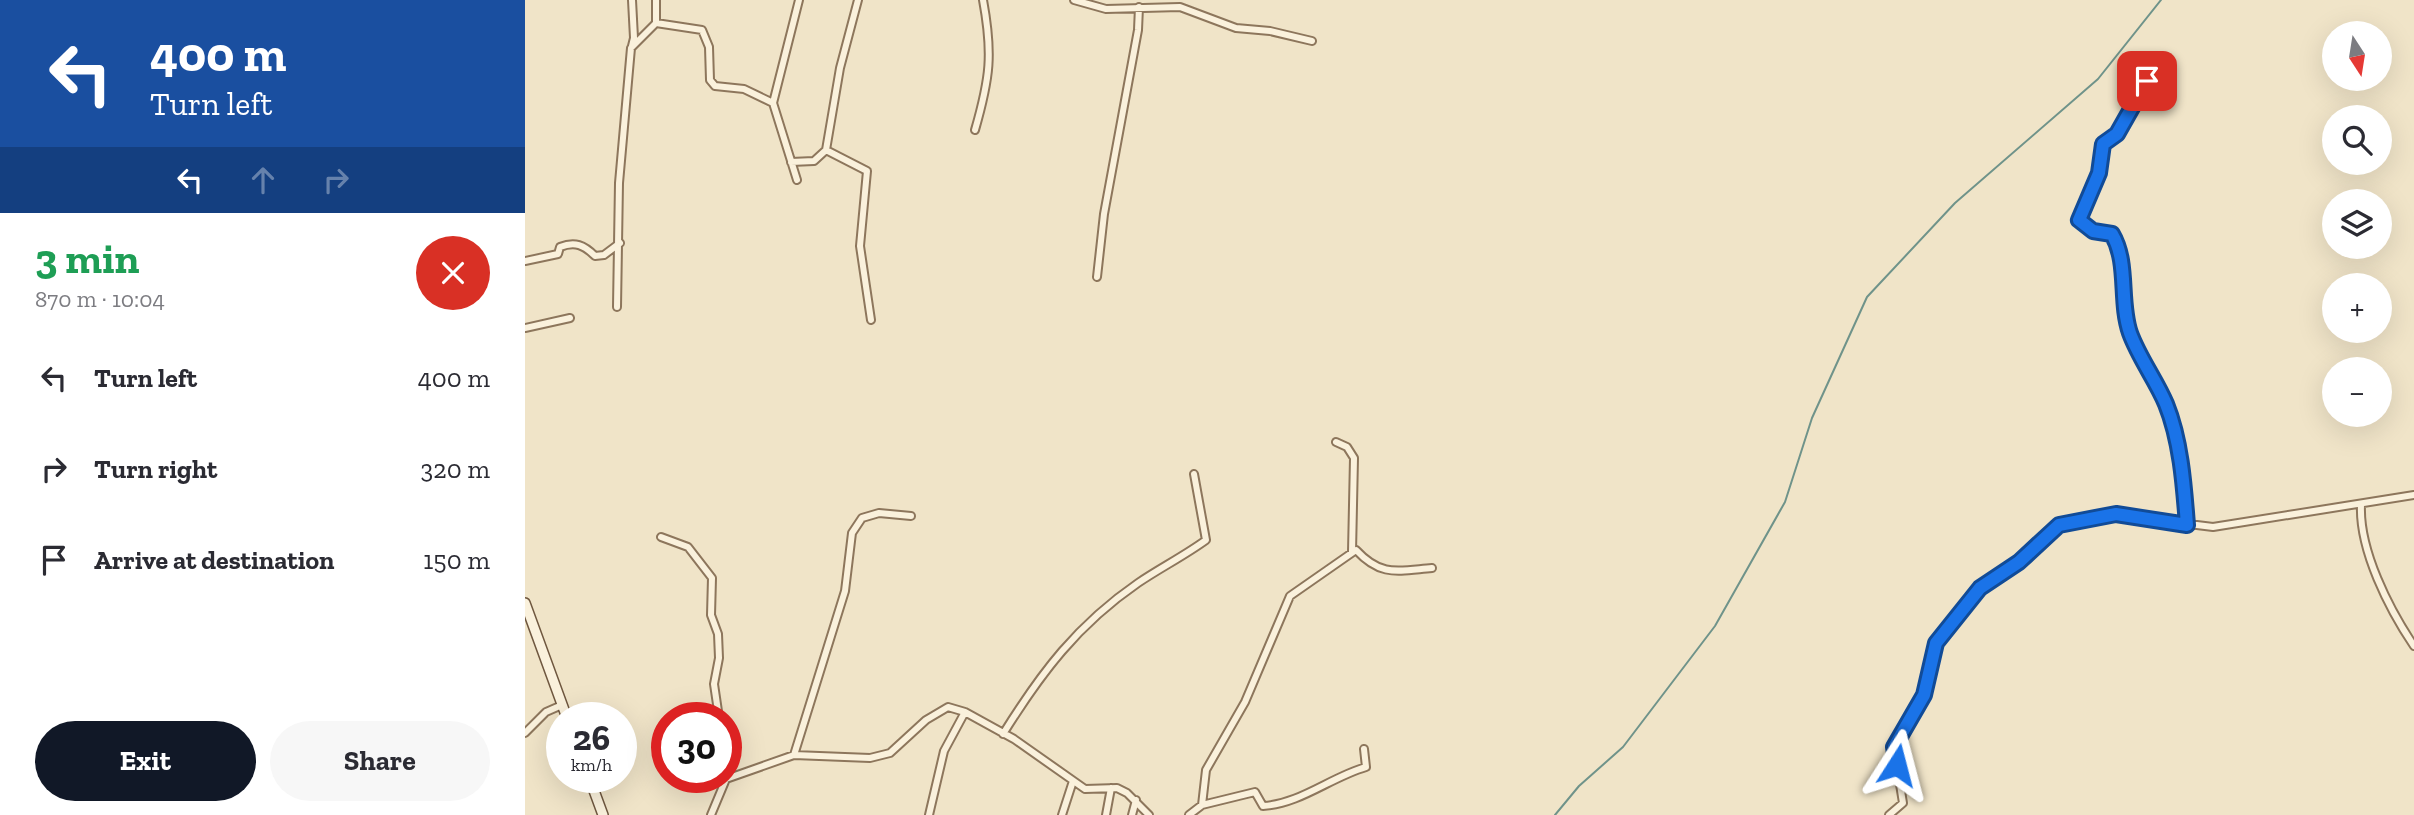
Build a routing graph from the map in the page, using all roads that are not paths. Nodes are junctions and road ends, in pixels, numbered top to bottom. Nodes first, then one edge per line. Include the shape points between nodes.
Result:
1 (632, 0) edge
2 (656, 0) edge
3 (799, 0) edge
4 (858, 0) edge
5 (983, 0) edge
6 (1074, 0) edge
7 (1139, 7) junction
8 (656, 23) junction
9 (1312, 41) dead end
10 (631, 48) junction
11 (2131, 66) dead end
12 (773, 103) junction
13 (975, 130) dead end
14 (826, 150) junction
15 (791, 162) junction
16 (797, 180) dead end
17 (620, 243) junction
18 (525, 261) edge
19 (1097, 277) dead end
20 (617, 307) dead end
21 (570, 318) dead end
22 (871, 320) dead end
23 (525, 328) edge
24 (1336, 442) dead end
25 (1194, 474) dead end
26 (2414, 495) edge
27 (2361, 505) junction
28 (911, 516) dead end
29 (2187, 525) junction
30 (661, 537) dead end
31 (1352, 552) junction
32 (1432, 568) dead end
33 (525, 604) edge
34 (2414, 646) edge
35 (561, 702) edge
36 (717, 702) edge
37 (546, 712) edge
38 (965, 712) junction
39 (525, 733) edge
40 (1003, 734) junction
41 (1364, 749) dead end
42 (794, 755) junction
43 (742, 772) edge
44 (1073, 781) junction
45 (1111, 789) junction
46 (595, 793) edge
47 (719, 793) edge
48 (1136, 800) junction
49 (1202, 805) junction
50 (603, 815) edge
51 (711, 815) edge
52 (929, 815) edge
53 (1062, 815) edge
54 (1106, 815) edge
55 (1132, 815) edge
56 (1149, 815) edge
57 (1189, 815) edge
58 (1889, 815) edge

1 - 10 street
2 - 8 street
3 - 12 street
4 - 14 street
5 - 13 street via 991,52
6 - 7 street via 1106,9
7 - 9 street via 1180,7 1236,29
7 - 19 street
8 - 10 street
8 - 12 street via 702,30 709,47 710,80 715,86 744,89
10 - 17 street via 619,183
11 - 29 street via 2147,81 2117,134 2103,144 2099,173 2079,220 2093,231 2112,234 2121,249 2130,331 2167,405
12 - 15 street
14 - 15 street via 814,161
14 - 22 street via 867,171 860,246
15 - 16 street
17 - 18 street via 595,256 586,247 571,243 560,247 558,254
17 - 20 street
21 - 23 street
24 - 31 street via 1355,458
25 - 40 street via 1206,540 1139,582 1080,631 1047,665
26 - 27 street
27 - 29 street via 2213,527
27 - 34 street via 2360,531 2394,616
28 - 42 street via 870,515 862,518 852,533 845,592
29 - 58 street via 2116,514 2059,525 2019,562 1980,588 1936,643 1924,695 1894,747 1903,803
30 - 36 street via 688,547 712,578 711,615 719,657 714,684
31 - 32 street via 1356,550 1371,566 1388,571
31 - 49 street via 1290,596 1245,702 1206,769
33 - 35 main road
37 - 39 street
38 - 40 street
38 - 42 street via 949,707 926,720 890,753 870,758
38 - 52 street via 944,751
40 - 44 street
41 - 49 street via 1366,766 1278,805 1263,806 1255,792
42 - 43 street
44 - 45 street via 1085,789
44 - 53 street
45 - 48 street
45 - 54 street
46 - 50 main road
47 - 51 street
48 - 55 street
48 - 56 street
49 - 57 street

